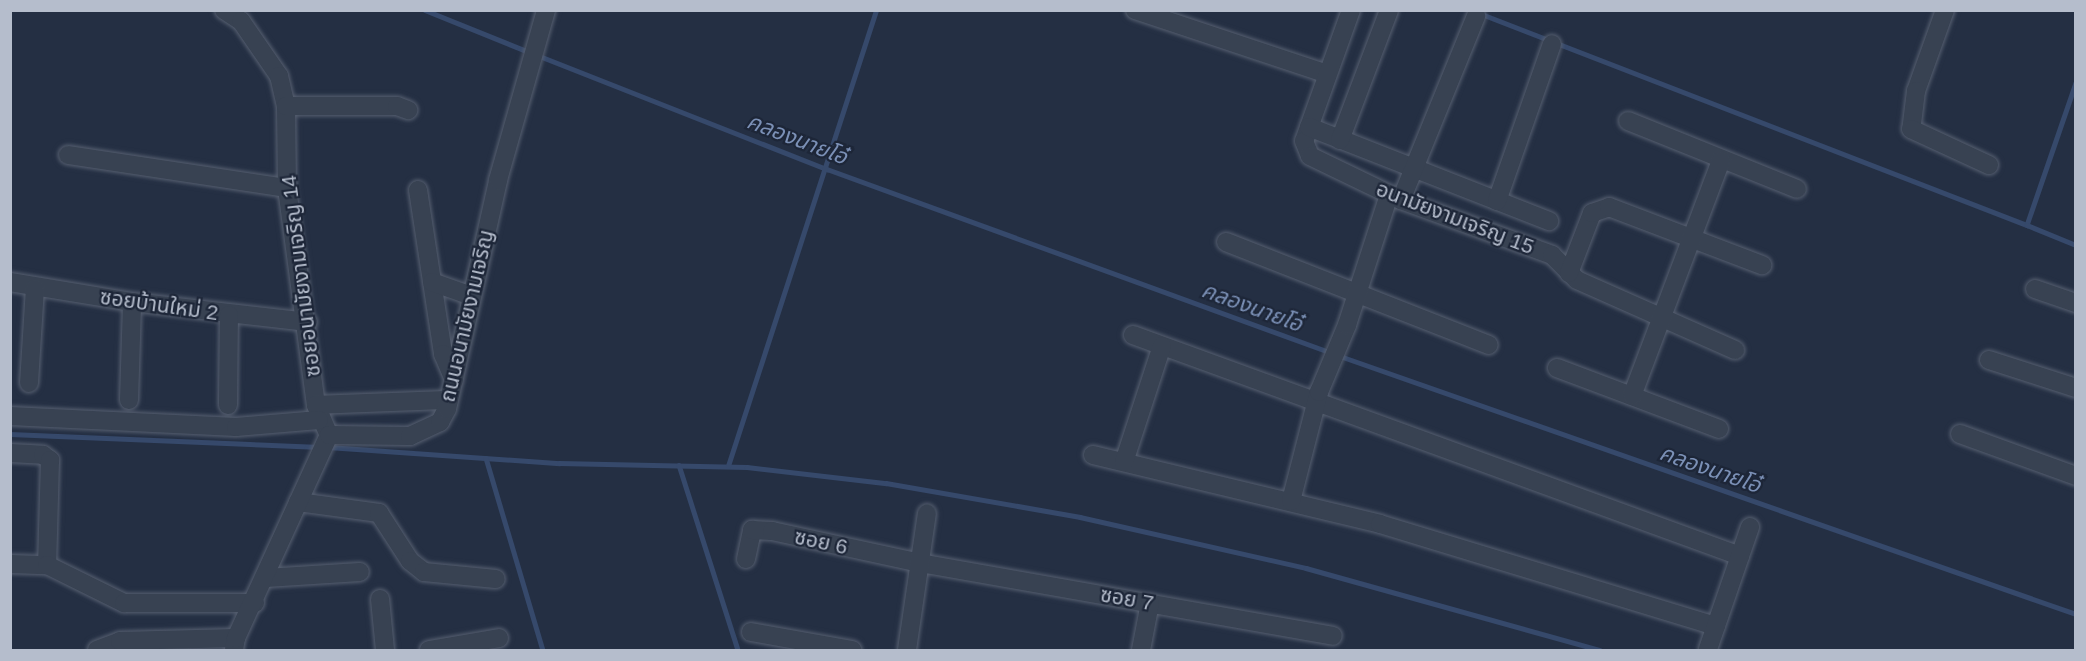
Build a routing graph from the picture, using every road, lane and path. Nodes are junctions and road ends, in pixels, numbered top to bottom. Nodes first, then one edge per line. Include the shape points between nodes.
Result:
1 (224, 10) edge
2 (546, 10) edge
3 (1135, 10) edge
4 (1351, 10) edge
5 (1389, 10) edge
6 (1945, 10) edge
7 (1476, 16) dead end
8 (1552, 44) dead end
9 (1327, 74) junction
10 (286, 106) junction
11 (408, 110) dead end
12 (1628, 121) dead end
13 (1309, 127) junction
14 (1340, 140) junction
15 (68, 155) dead end
16 (1721, 160) junction
17 (1989, 165) dead end
18 (1414, 168) junction
19 (287, 188) junction
20 (1797, 189) dead end
21 (418, 190) dead end
22 (1395, 197) junction
23 (1497, 201) junction
24 (1549, 221) dead end
25 (1691, 236) junction
26 (1226, 242) dead end
27 (1762, 265) dead end
28 (1569, 273) junction
29 (10, 282) edge
30 (432, 282) junction
31 (35, 288) junction
32 (2035, 289) dead end
33 (1358, 293) junction
34 (472, 296) junction
35 (132, 302) junction
36 (2076, 303) edge
37 (229, 315) junction
38 (1659, 316) junction
39 (308, 322) junction
40 (1132, 335) dead end
41 (1490, 345) dead end
42 (1162, 346) junction
43 (1735, 350) dead end
44 (1989, 360) dead end
45 (1557, 368) dead end
46 (454, 380) junction
47 (29, 383) dead end
48 (2076, 388) edge
49 (1632, 396) junction
50 (129, 400) dead end
51 (449, 400) junction
52 (1317, 402) junction
53 (228, 405) dead end
54 (318, 412) junction
55 (10, 416) edge
56 (1719, 429) dead end
57 (1960, 434) dead end
58 (329, 436) junction
59 (10, 453) edge
60 (1093, 455) dead end
61 (1124, 462) junction
62 (2076, 476) edge
63 (1291, 501) junction
64 (298, 502) junction
65 (927, 513) dead end
66 (1750, 527) dead end
67 (1740, 556) junction
68 (746, 559) dead end
69 (920, 563) junction
70 (10, 564) edge
71 (47, 565) junction
72 (360, 572) dead end
73 (266, 578) junction
74 (496, 579) dead end
75 (380, 599) dead end
76 (255, 603) junction
77 (1150, 603) junction
78 (1716, 626) junction
79 (751, 632) dead end
80 (1333, 636) dead end
81 (499, 638) dead end
82 (235, 644) edge
83 (1708, 649) dead end
84 (97, 651) edge
85 (385, 651) edge
86 (429, 651) edge
87 (852, 651) edge
88 (907, 651) edge
89 (1141, 651) edge

1 - 10 street, ซอยอนามัยงามเจริญ 14 via 241,21 279,76
2 - 34 street, ถนนอนามัยงามเจริญ via 530,59
3 - 9 street
4 - 9 street, อนามัยงามเจริญ 15
5 - 14 street
6 - 17 street via 1916,91 1911,129
7 - 18 street
8 - 23 street
9 - 13 street, อนามัยงามเจริญ 15
10 - 11 street via 397,106
10 - 19 street, ซอยอนามัยงามเจริญ 14
12 - 16 street
13 - 14 street
13 - 22 street, อนามัยงามเจริญ 15 via 1304,150 1310,156
14 - 18 street
15 - 19 street
16 - 20 street
16 - 25 street
18 - 22 street
18 - 23 street
19 - 39 street, ซอยอนามัยงามเจริญ 14
21 - 30 street
22 - 28 street, อนามัยงามเจริญ 15 via 1552,255
22 - 33 street
23 - 24 street
25 - 27 street
25 - 28 street via 1609,207 1598,208 1592,213
25 - 38 street
26 - 33 street
28 - 38 street, อนามัยงามเจริญ 15
29 - 31 street, ซอยบ้านใหม่ 2
30 - 34 street
30 - 46 street via 443,354
31 - 35 street, ซอยบ้านใหม่ 2
31 - 47 street
32 - 36 street
33 - 41 street
33 - 52 street
34 - 46 street, ถนนอนามัยงามเจริญ
35 - 37 street, ซอยบ้านใหม่ 2
35 - 50 street
37 - 39 street, ซอยบ้านใหม่ 2
37 - 53 street
38 - 43 street, อนามัยงามเจริญ 15
38 - 49 street
39 - 54 street, ซอยอนามัยงามเจริญ 14
40 - 42 street
42 - 52 street
42 - 61 street
44 - 48 street
45 - 49 street
46 - 51 street, ถนนอนามัยงามเจริญ
49 - 56 street
51 - 54 street
51 - 58 street, ถนนอนามัยงามเจริญ via 440,422 410,436
52 - 63 street
52 - 67 street
54 - 55 street via 236,427
54 - 58 street, ซอยอนามัยงามเจริญ 14
57 - 62 street
58 - 64 street
59 - 71 street via 43,455 50,460
60 - 61 street
61 - 63 street
63 - 78 street via 1618,593
64 - 73 street
64 - 74 street via 379,513 410,561 424,572
65 - 69 street
66 - 67 street
67 - 78 street
68 - 69 street, ซอย 6 via 752,530
69 - 77 street, ซอย 7
69 - 88 street
70 - 71 street
71 - 76 street via 124,603
72 - 73 street
73 - 76 street
75 - 85 street
76 - 82 street
77 - 80 street, ซอย 7
77 - 89 street
78 - 83 street
79 - 87 street
81 - 86 street
82 - 84 street via 120,641

